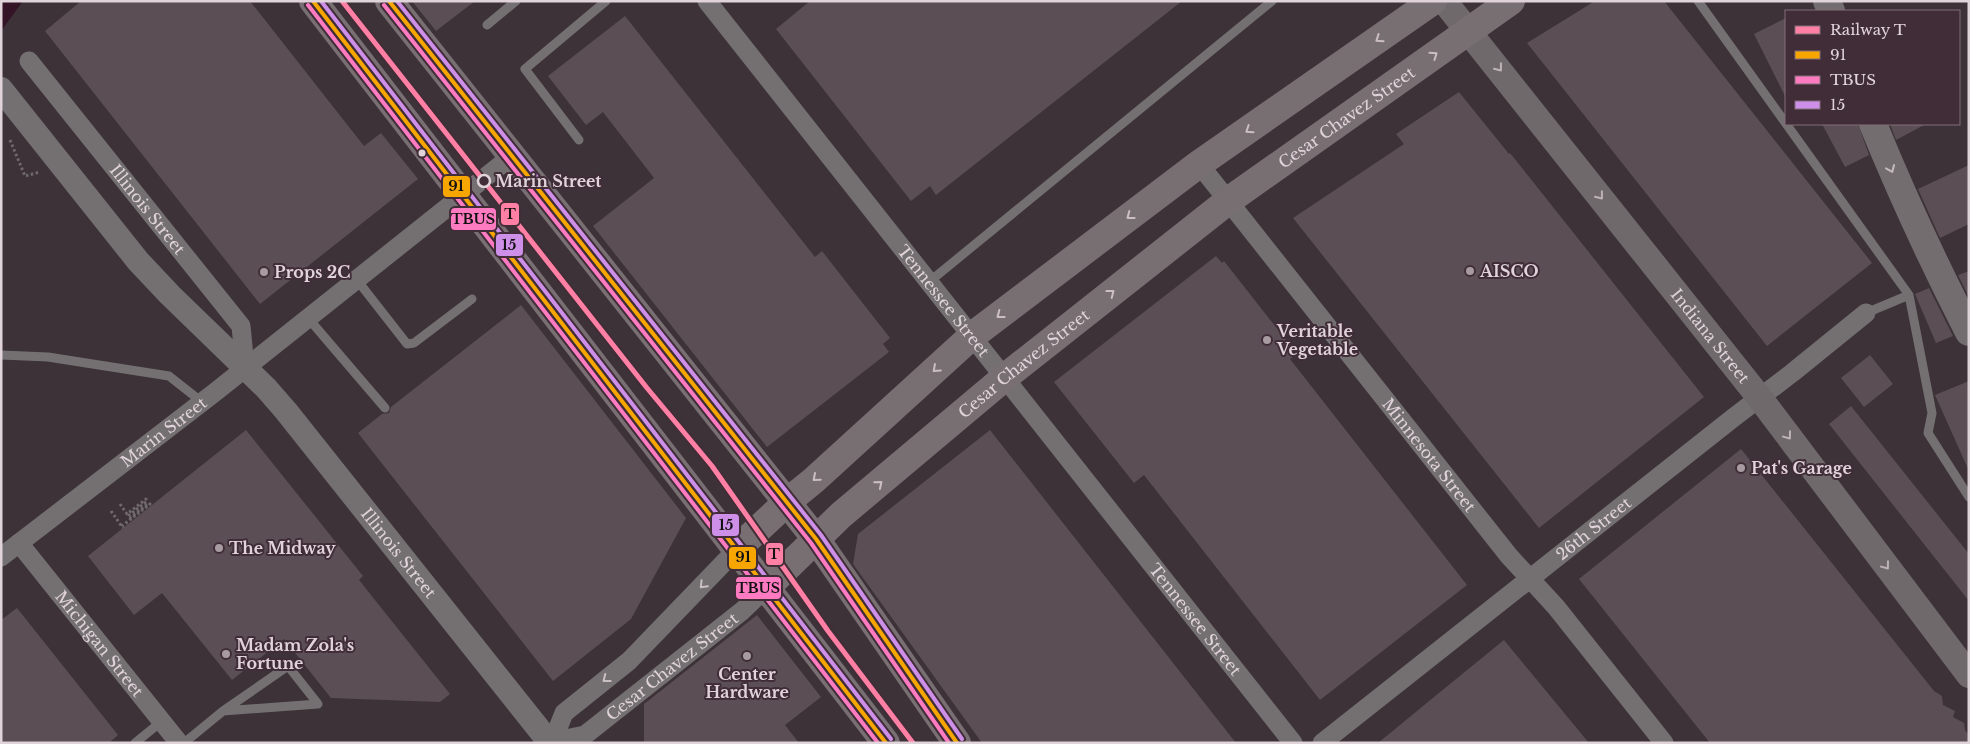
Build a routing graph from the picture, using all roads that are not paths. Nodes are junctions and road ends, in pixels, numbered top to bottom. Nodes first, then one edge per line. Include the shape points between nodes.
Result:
1 (313, 1) edge
2 (389, 1) edge
3 (516, 1) edge
4 (606, 1) edge
5 (707, 1) edge
6 (1272, 1) edge
7 (1433, 1) edge
8 (1444, 1) edge
9 (1511, 1) edge
10 (1698, 1) edge
11 (487, 25) dead end
12 (1469, 30) junction
13 (29, 61) dead end
14 (1, 89) edge
15 (1785, 122) edge
16 (1787, 125) edge
17 (1873, 125) edge
18 (579, 140) dead end
19 (512, 156) junction
20 (1199, 164) junction
21 (463, 195) junction
22 (1228, 200) junction
23 (357, 280) junction
24 (929, 282) junction
25 (1909, 295) junction
26 (472, 299) dead end
27 (1866, 313) joint
28 (308, 318) junction
29 (1969, 332) edge
30 (972, 336) junction
31 (1, 355) edge
32 (245, 368) junction
33 (1004, 378) junction
34 (1759, 397) junction
35 (202, 402) junction
36 (385, 408) dead end
37 (1969, 497) edge
38 (787, 502) junction
39 (816, 539) junction
40 (19, 543) junction
41 (737, 549) junction
42 (1, 557) edge
43 (1530, 578) junction
44 (766, 588) junction
45 (1969, 675) edge
46 (223, 711) junction
47 (162, 721) junction
48 (135, 743) edge
49 (179, 743) edge
50 (184, 743) edge
51 (552, 743) edge
52 (886, 743) edge
53 (957, 743) edge
54 (1293, 743) edge
55 (1322, 743) edge
56 (1664, 743) edge

1 - 21 main road
2 - 19 main road
3 - 11 lane
4 - 18 lane via 525,69
5 - 24 street, Tennessee Street
6 - 24 lane
7 -> 20 main road, Cesar Chavez Street
8 - 12 main road, Indiana Street
9 - 12 main road, Cesar Chavez Street
10 - 15 lane
22 -> 12 main road, Cesar Chavez Street
12 -> 34 main road, Indiana Street
13 - 32 street, Illinois Street via 241,326
14 - 32 street, Illinois Street via 138,261
16 - 25 lane
17 -> 29 highway via 1932,261
19 - 21 street, Marin Street
19 - 38 main road
20 - 22 street, Minnesota Street
20 -> 30 main road, Cesar Chavez Street
21 - 23 street, Marin Street
21 - 41 main road
33 -> 22 main road, Cesar Chavez Street
22 - 43 street, Minnesota Street via 1509,556
23 - 26 lane via 407,344 414,343
23 - 28 street, Marin Street
24 - 30 street, Tennessee Street
25 - 27 lane
25 - 37 lane via 1932,413 1928,433
27 - 34 street, 26th Street
28 - 32 street, Marin Street
28 - 36 lane
30 - 33 street, Tennessee Street
30 -> 38 main road, Cesar Chavez Street
31 - 35 lane via 48,357 169,376
32 - 35 street, Marin Street
32 - 51 street, Illinois Street via 309,438
39 -> 33 main road, Cesar Chavez Street
33 - 54 street, Tennessee Street
34 - 43 street, 26th Street
34 -> 45 main road, Indiana Street
35 - 40 street, Marin Street
38 - 39 main road
38 - 41 main road, Cesar Chavez Street
39 - 44 main road, Cesar Chavez Street
39 - 53 main road
40 - 42 street, Marin Street
40 - 47 street, Michigan Street
41 - 44 main road
41 -> 51 street, Cesar Chavez Street via 629,661 564,713
43 - 55 street, 26th Street
43 - 56 street, Minnesota Street
44 - 51 street, Cesar Chavez Street via 742,611 585,735
44 - 52 main road
46 - 46 lane via 233,710 318,704 288,666
46 - 50 lane
47 - 48 lane
47 - 49 street, Michigan Street

